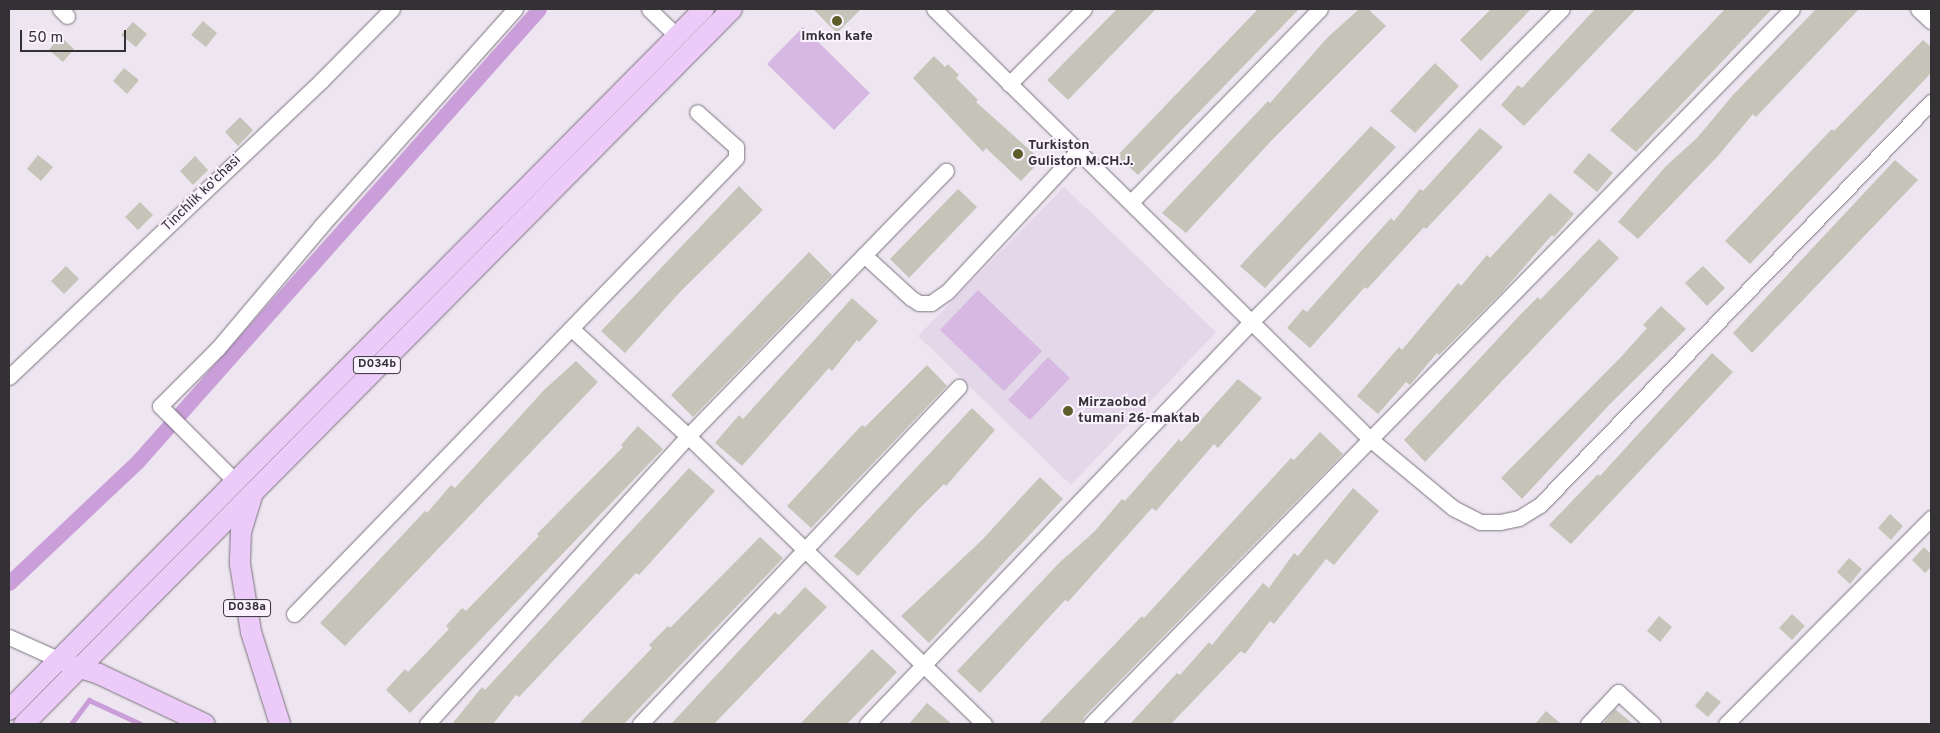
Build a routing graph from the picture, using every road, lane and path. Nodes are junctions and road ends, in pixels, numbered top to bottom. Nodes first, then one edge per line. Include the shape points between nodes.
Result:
1 (515, 9) edge
2 (649, 9) edge
3 (704, 9) edge
4 (732, 9) edge
5 (934, 9) edge
6 (1084, 9) edge
7 (1320, 9) edge
8 (1562, 9) edge
9 (1792, 9) edge
10 (1918, 9) edge
11 (385, 10) edge
12 (1931, 21) edge
13 (677, 36) junction
14 (1009, 84) junction
15 (1931, 102) edge
16 (697, 112) dead end
17 (1077, 152) junction
18 (576, 153) junction
19 (946, 171) dead end
20 (1131, 202) junction
21 (864, 255) junction
22 (1251, 322) junction
23 (572, 329) junction
24 (9, 377) edge
25 (959, 387) dead end
26 (688, 436) junction
27 (1370, 439) junction
28 (235, 481) junction
29 (255, 489) junction
30 (1931, 520) edge
31 (805, 550) junction
32 (294, 614) dead end
33 (9, 637) edge
34 (58, 659) junction
35 (922, 664) junction
36 (80, 669) junction
37 (9, 710) edge
38 (24, 724) edge
39 (205, 724) edge
40 (280, 724) edge
41 (427, 724) edge
42 (640, 724) edge
43 (867, 724) edge
44 (984, 724) edge
45 (1091, 724) edge
46 (1588, 724) edge
47 (1653, 724) edge
48 (1726, 724) edge

1 - 28 street via 321,226 218,348 160,406
2 - 13 street
3 - 13 main road, D034b
4 - 18 main road, D034b
5 - 14 street
6 - 14 street
7 - 20 street
8 - 22 street
9 - 27 street
10 - 12 street
11 - 24 street, Tinchlik ko'chasi via 314,88
13 - 18 main road, D034b
14 - 17 street
15 - 27 street via 1540,505 1519,518 1480,522 1453,508
16 - 23 street via 736,147 736,158
17 - 20 street
17 - 21 street via 947,292 931,303 919,303 911,298
18 - 28 main road, D034b
18 - 29 main road, D034b
19 - 21 street
20 - 22 street
21 - 26 street
22 - 27 street
22 - 35 street
23 - 26 street
23 - 32 street
25 - 31 street
26 - 31 street
26 - 41 street
27 - 45 street
28 - 34 main road, D034b
29 - 36 main road, D034b
29 - 40 main road, D038a via 241,531 240,564 251,632
30 - 48 street
31 - 35 street
31 - 42 street
33 - 34 street
34 - 36 main road
34 - 37 main road, D034b
35 - 43 street
35 - 44 street
36 - 38 main road, D034b
36 - 39 main road via 99,674
46 - 47 street via 1618,692

